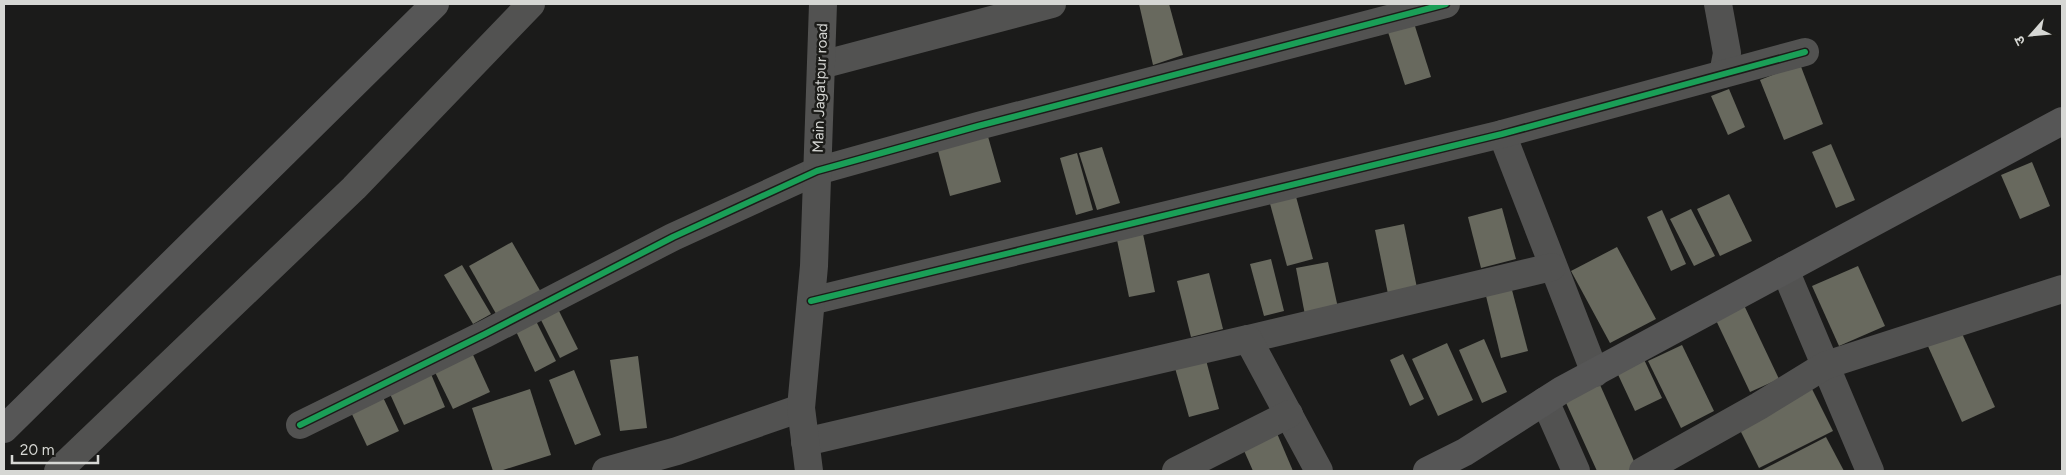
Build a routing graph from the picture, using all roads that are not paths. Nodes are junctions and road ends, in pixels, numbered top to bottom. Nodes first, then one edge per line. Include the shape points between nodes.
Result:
1 (435, 4) edge
2 (531, 4) edge
3 (823, 4) edge
4 (1052, 4) edge
5 (1446, 4) edge
6 (1718, 4) edge
7 (1805, 52) dead end
8 (821, 65) junction
9 (1723, 74) junction
10 (2062, 121) edge
11 (1502, 134) junction
12 (817, 171) junction
13 (1552, 267) junction
14 (1785, 270) junction
15 (2062, 289) edge
16 (811, 301) junction
17 (1248, 339) junction
18 (1826, 365) junction
19 (1595, 373) junction
20 (1545, 401) junction
21 (801, 408) junction
22 (1289, 414) junction
23 (300, 425) dead end
24 (4, 429) edge
25 (805, 442) junction
26 (1864, 469) edge
27 (58, 471) edge
28 (606, 471) edge
29 (810, 471) edge
30 (1176, 471) edge
31 (1320, 471) edge
32 (1428, 471) edge
33 (1576, 471) edge
34 (1643, 471) edge

1 - 24 street
2 - 27 street via 354,188
3 - 8 street, Main Jagatpur road
4 - 8 street
5 - 12 street
6 - 9 street via 1727,53
7 - 9 street
8 - 12 street, Main Jagatpur road
9 - 11 street
10 - 14 street
11 - 13 street
11 - 16 street
12 - 16 street, Main Jagatpur road
12 - 23 street via 673,237
13 - 17 street
13 - 19 street
14 - 18 street
14 - 19 street
15 - 18 street
16 - 21 street, Main Jagatpur road
17 - 22 street
17 - 25 street
18 - 26 street
18 - 34 street
19 - 20 street
20 - 32 street via 1465,452
20 - 33 street
21 - 25 street, Main Jagatpur road
21 - 28 street via 677,452
22 - 30 street
22 - 31 street
25 - 29 street, Main Jagatpur road

